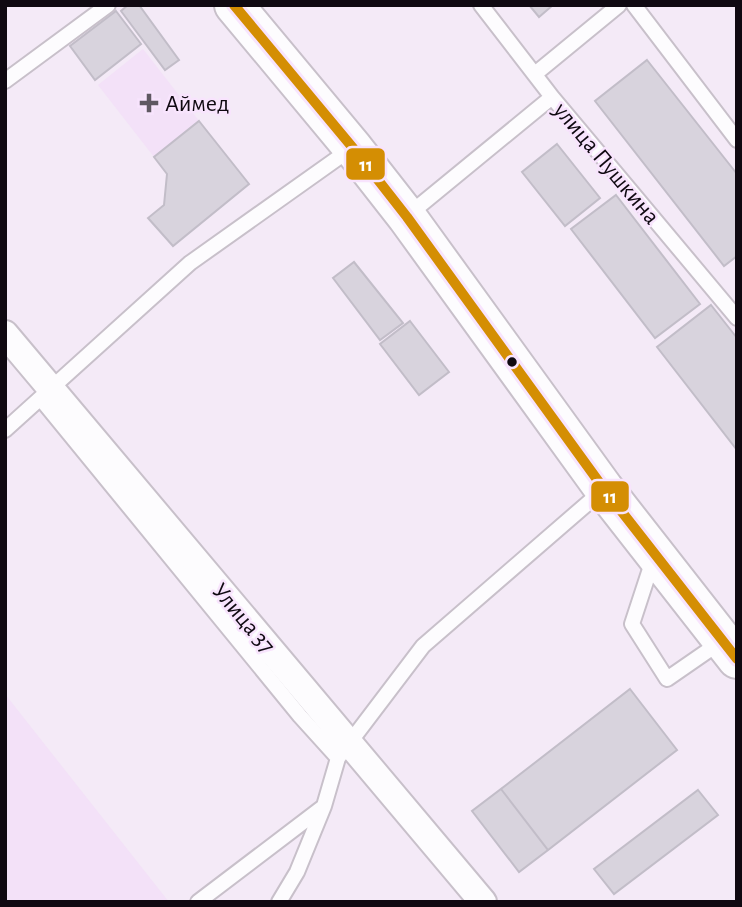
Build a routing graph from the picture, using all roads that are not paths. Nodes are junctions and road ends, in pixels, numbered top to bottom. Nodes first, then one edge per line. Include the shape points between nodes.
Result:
1 (108, 5) edge
2 (234, 5) edge
3 (481, 5) edge
4 (619, 5) edge
5 (634, 5) edge
6 (535, 75) junction
7 (5, 81) edge
8 (552, 97) junction
9 (737, 140) edge
10 (353, 148) junction
11 (407, 217) junction
12 (735, 311) edge
13 (5, 334) edge
14 (41, 399) junction
15 (5, 430) edge
16 (604, 489) junction
17 (655, 552) junction
18 (730, 650) edge
19 (338, 758) junction
20 (324, 806) junction
21 (198, 902) edge
22 (279, 902) edge
23 (483, 902) edge

1 - 7 lane
2 - 10 main road
3 - 6 lane, улица Пушкина
4 - 6 lane
5 - 9 lane
6 - 8 lane, улица Пушкина
8 - 11 lane
8 - 12 lane, улица Пушкина
10 - 11 main road
10 - 14 lane via 190,263
11 - 16 main road
13 - 23 street, Улица 37
14 - 15 lane
14 - 19 lane
16 - 17 main road
16 - 19 lane via 423,646
17 - 18 main road
17 - 18 lane via 632,624 667,679
19 - 20 lane
20 - 21 lane
20 - 22 lane via 297,872

